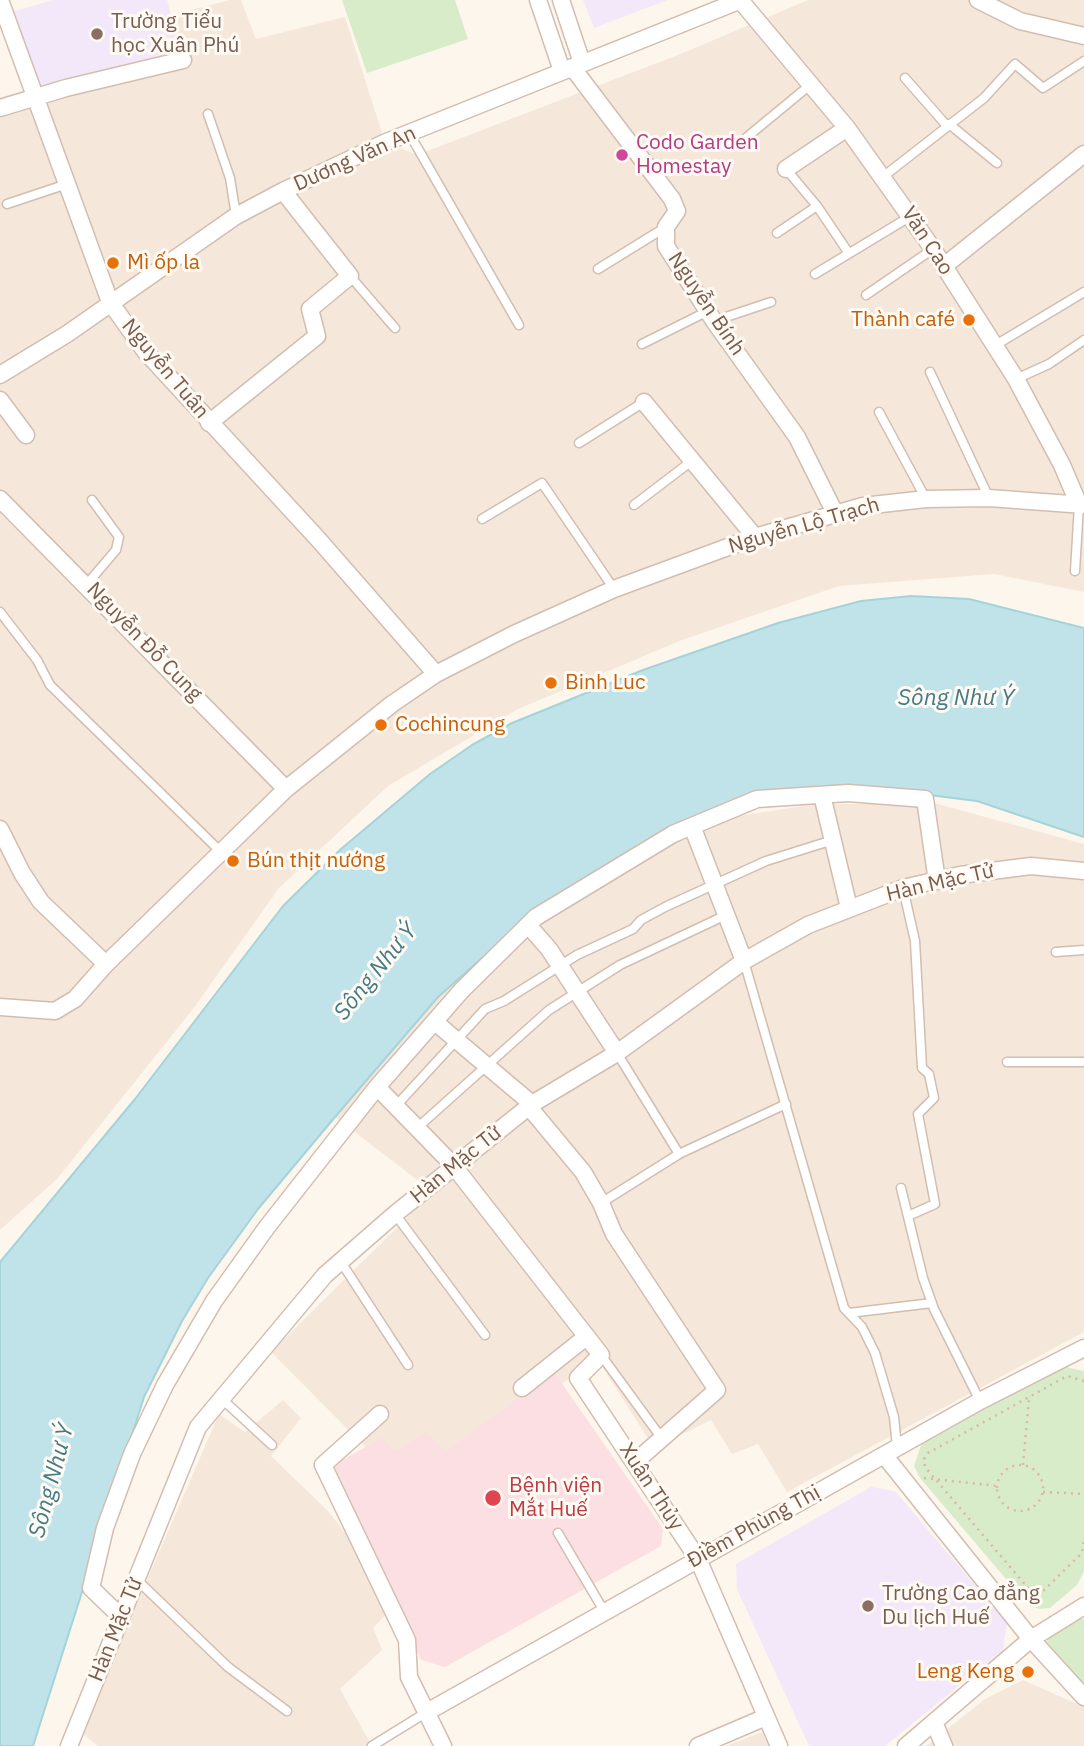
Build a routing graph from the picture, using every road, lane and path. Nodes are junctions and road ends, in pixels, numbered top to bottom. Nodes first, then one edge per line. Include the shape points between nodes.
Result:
1 (0, 0) edge
2 (538, 0) edge
3 (561, 0) edge
4 (741, 0) edge
5 (978, 0) edge
6 (711, 6) edge
7 (1084, 36) edge
8 (183, 60) dead end
9 (1084, 61) edge
10 (572, 67) junction
11 (905, 78) dead end
12 (810, 85) junction
13 (36, 98) junction
14 (0, 108) edge
15 (208, 114) dead end
16 (948, 125) junction
17 (847, 128) junction
18 (409, 133) junction
19 (747, 137) dead end
20 (1084, 154) edge
21 (997, 163) dead end
22 (786, 169) joint
23 (884, 176) junction
24 (67, 184) junction
25 (283, 191) junction
26 (8, 204) dead end
27 (817, 206) junction
28 (236, 216) junction
29 (911, 216) junction
30 (666, 227) junction
31 (777, 233) dead end
32 (933, 249) junction
33 (848, 252) junction
34 (944, 265) junction
35 (598, 269) dead end
36 (814, 274) dead end
37 (350, 276) junction
38 (1084, 292) edge
39 (866, 295) dead end
40 (110, 302) junction
41 (771, 302) dead end
42 (711, 316) junction
43 (519, 326) dead end
44 (395, 328) dead end
45 (1084, 340) edge
46 (642, 344) dead end
47 (994, 346) junction
48 (2, 370) edge
49 (930, 372) dead end
50 (1016, 379) junction
51 (0, 400) edge
52 (644, 402) joint
53 (879, 412) dead end
54 (209, 423) junction
55 (26, 435) dead end
56 (579, 443) dead end
57 (693, 460) junction
58 (989, 498) junction
59 (0, 499) edge
60 (926, 499) junction
61 (92, 500) dead end
62 (634, 505) dead end
63 (1082, 505) edge
64 (835, 513) junction
65 (482, 519) dead end
66 (755, 537) junction
67 (1075, 571) dead end
68 (88, 584) junction
69 (614, 589) junction
70 (0, 612) edge
71 (436, 674) junction
72 (286, 789) junction
73 (822, 794) junction
74 (692, 827) junction
75 (0, 829) edge
76 (833, 840) junction
77 (220, 851) junction
78 (1084, 872) edge
79 (937, 881) junction
80 (714, 885) junction
81 (903, 888) junction
82 (849, 908) junction
83 (726, 915) junction
84 (528, 925) junction
85 (1084, 950) edge
86 (1056, 952) dead end
87 (744, 961) junction
88 (106, 964) junction
89 (559, 965) junction
90 (577, 991) junction
91 (0, 1007) edge
92 (435, 1022) junction
93 (457, 1041) junction
94 (617, 1053) junction
95 (1007, 1062) dead end
96 (1084, 1062) edge
97 (486, 1066) junction
98 (377, 1087) junction
99 (786, 1104) junction
100 (530, 1106) junction
101 (395, 1107) junction
102 (417, 1128) junction
103 (679, 1154) junction
104 (453, 1165) junction
105 (901, 1188) dead end
106 (601, 1203) junction
107 (395, 1214) junction
108 (908, 1216) junction
109 (341, 1262) junction
110 (932, 1303) junction
111 (849, 1313) junction
112 (485, 1335) dead end
113 (586, 1337) junction
114 (1084, 1348) edge
115 (601, 1355) junction
116 (408, 1365) dead end
117 (1032, 1373) junction
118 (1084, 1381) edge
119 (522, 1388) dead end
120 (1029, 1397) junction
121 (222, 1399) junction
122 (980, 1401) junction
123 (380, 1414) dead end
124 (663, 1440) junction
125 (272, 1445) dead end
126 (890, 1451) junction
127 (635, 1462) junction
128 (1023, 1465) junction
129 (901, 1476) junction
130 (936, 1480) junction
131 (997, 1486) junction
132 (1043, 1492) junction
133 (1084, 1494) edge
134 (558, 1532) dead end
135 (1084, 1538) edge
136 (698, 1559) junction
137 (136, 1579) junction
138 (1084, 1606) edge
139 (604, 1611) junction
140 (121, 1617) junction
141 (1031, 1639) junction
142 (1084, 1697) edge
143 (286, 1711) dead end
144 (426, 1712) junction
145 (766, 1717) junction
146 (933, 1722) junction
147 (69, 1746) edge
148 (372, 1746) edge
149 (443, 1746) edge
150 (698, 1746) edge
151 (779, 1746) edge
152 (906, 1746) edge
153 (944, 1746) edge

1 - 13 street, Nguyễn Tuân
2 - 10 street
3 - 10 street
4 - 6 street, Dương Văn An
4 - 12 street, Văn Cao
5 - 7 street via 1020,21
6 - 10 street, Dương Văn An
8 - 13 street
9 - 16 lane via 1043,88 1015,64 984,97
10 - 18 street, Dương Văn An
10 - 30 street, Nguyễn Bính via 671,199 677,211
11 - 16 lane
12 - 17 street, Văn Cao
12 - 19 lane
13 - 14 street
13 - 24 street, Nguyễn Tuân
15 - 28 lane via 230,178
16 - 21 lane
16 - 23 lane
17 - 22 street
17 - 23 street, Văn Cao
18 - 25 street, Dương Văn An
18 - 43 lane
20 - 34 street
22 - 27 lane
23 - 29 street, Văn Cao
24 - 26 lane
24 - 40 street, Nguyễn Tuân
25 - 28 street, Dương Văn An
25 - 37 street
27 - 31 lane
27 - 33 lane
28 - 40 street, Dương Văn An
29 - 32 street, Văn Cao
29 - 33 lane
30 - 35 lane
30 - 42 street, Nguyễn Bính via 666,246
32 - 34 street, Văn Cao
32 - 39 lane
33 - 36 lane
34 - 47 street, Văn Cao
37 - 44 lane
37 - 54 street via 310,309 317,336
38 - 47 lane
40 - 48 street, Dương Văn An
40 - 54 street, Nguyễn Tuân via 145,351
41 - 42 lane
42 - 46 lane
42 - 64 street, Nguyễn Bính via 797,437
45 - 50 lane
47 - 50 street, Văn Cao
49 - 58 lane
50 - 63 street, Văn Cao
51 - 55 street
52 - 56 lane
52 - 57 street
53 - 60 lane
54 - 71 street, Nguyễn Tuân
57 - 62 lane
57 - 66 street
58 - 60 street, Nguyễn Lộ Trạch
58 - 63 street, Nguyễn Lộ Trạch
59 - 68 street, Nguyễn Đỗ Cung
60 - 64 street, Nguyễn Lộ Trạch
61 - 68 lane via 119,537 116,550
63 - 67 lane
64 - 66 street, Nguyễn Lộ Trạch
65 - 69 lane via 542,483
66 - 69 street, Nguyễn Lộ Trạch
68 - 72 street, Nguyễn Đỗ Cung
69 - 71 street, Nguyễn Lộ Trạch
70 - 77 lane via 50,685
71 - 72 street, Nguyễn Lộ Trạch
72 - 77 street, Nguyễn Lộ Trạch
73 - 74 street via 757,799
73 - 76 street
73 - 79 street via 925,799
74 - 80 street
74 - 84 street
75 - 88 street via 41,902
76 - 80 lane via 766,861
76 - 82 street
77 - 88 street, Nguyễn Lộ Trạch
78 - 79 street, Hàn Mặc Tử via 1031,866
79 - 81 street, Hàn Mặc Tử
80 - 83 street
80 - 89 lane
81 - 82 street, Hàn Mặc Tử
81 - 108 lane via 915,941 922,1068 929,1074 934,1098 918,1114 935,1204
82 - 87 street, Hàn Mặc Tử
83 - 87 street
83 - 90 lane via 620,965
84 - 89 street
84 - 92 street
85 - 86 lane
87 - 94 street, Hàn Mặc Tử
87 - 99 lane
88 - 91 street, Nguyễn Lộ Trạch via 75,999 55,1011
89 - 90 street
89 - 93 lane via 485,1009
90 - 94 street
90 - 97 lane
92 - 93 street
92 - 98 street
93 - 97 street
93 - 101 lane
94 - 100 street, Hàn Mặc Tử
94 - 103 lane
95 - 96 lane
97 - 100 street
97 - 102 lane
98 - 101 street
98 - 140 street via 214,1301 165,1385 105,1528 91,1588
99 - 103 lane
99 - 111 lane
100 - 104 street, Hàn Mặc Tử
100 - 106 street via 583,1172
101 - 102 street
102 - 104 street
103 - 106 lane
104 - 107 street, Hàn Mặc Tử
104 - 113 street
105 - 108 lane
106 - 124 street via 614,1234 717,1390
107 - 109 street, Hàn Mặc Tử
107 - 112 lane
108 - 110 lane
109 - 116 lane
109 - 121 street, Hàn Mặc Tử via 325,1275
110 - 111 lane
110 - 122 lane
111 - 126 lane via 875,1353 894,1418
113 - 115 street
113 - 119 street
114 - 117 street, Điềm Phùng Thị
115 - 124 lane
115 - 127 street, Xuân Thủy via 578,1378
117 - 120 path
117 - 122 street, Điềm Phùng Thị
118 - 120 path via 1068,1376
120 - 128 path
120 - 130 path via 928,1453 925,1467
121 - 125 lane
121 - 137 street, Hàn Mặc Tử via 198,1427
122 - 126 street, Điềm Phùng Thị
123 - 144 street via 323,1465 407,1640 409,1677
124 - 127 street
126 - 129 street
126 - 136 street, Điềm Phùng Thị
127 - 136 street, Xuân Thủy
128 - 131 path via 1008,1468
128 - 132 path via 1041,1477
129 - 130 path
129 - 141 street
130 - 131 path
130 - 135 path via 1034,1595 1082,1553
131 - 132 path via 1001,1501 1021,1511 1036,1505
132 - 133 path
134 - 139 lane
136 - 139 street, Điềm Phùng Thị
136 - 145 street, Xuân Thủy
137 - 140 street, Hàn Mặc Tử
137 - 143 lane via 228,1667
138 - 141 street
139 - 144 street, Điềm Phùng Thị
140 - 147 street, Hàn Mặc Tử
141 - 142 street
141 - 146 street
144 - 148 lane
144 - 149 street
145 - 150 street
145 - 151 street, Xuân Thủy
146 - 152 street
146 - 153 street

